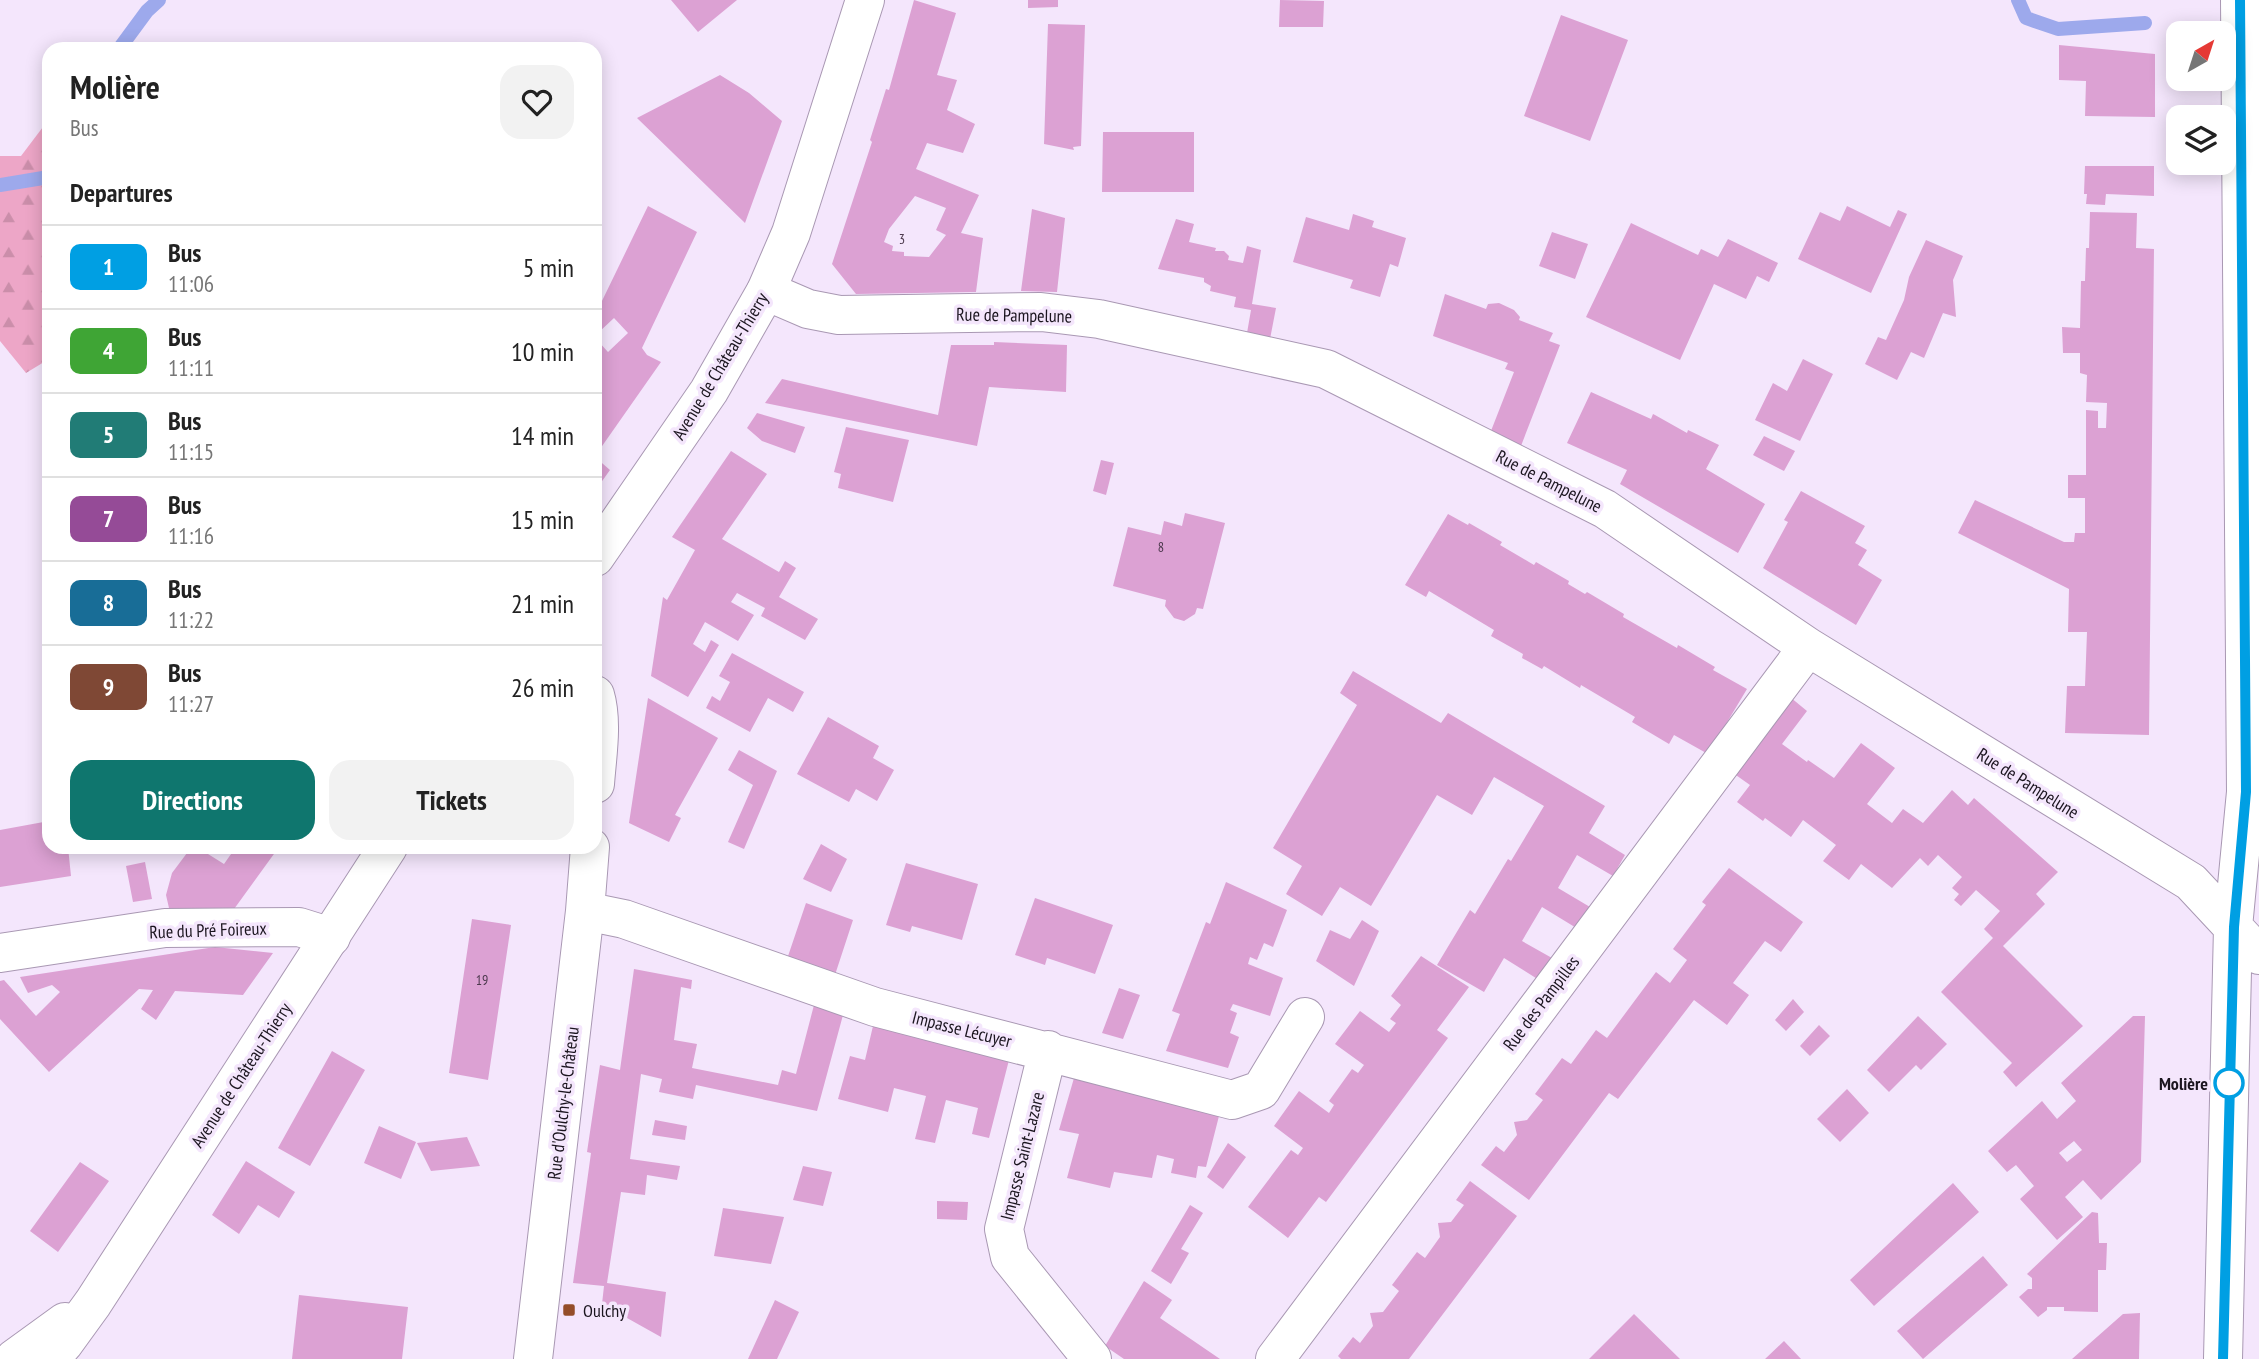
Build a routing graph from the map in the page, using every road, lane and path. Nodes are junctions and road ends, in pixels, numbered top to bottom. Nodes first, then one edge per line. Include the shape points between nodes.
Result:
1 (865, 0) edge
2 (2240, 0) edge
3 (766, 291) junction
4 (602, 547) edge
5 (1808, 648) junction
6 (2253, 792) edge
7 (384, 854) edge
8 (589, 854) edge
9 (585, 911) junction
10 (2234, 927) junction
11 (331, 937) junction
12 (0, 953) edge
13 (2259, 955) edge
14 (1305, 1017) dead end
15 (1048, 1050) junction
16 (93, 1303) junction
17 (14, 1359) edge
18 (50, 1359) edge
19 (533, 1359) edge
20 (1092, 1359) edge
21 (1275, 1359) edge
22 (2223, 1359) edge

1 - 3 street, Avenue de Château-Thierry via 791,233
2 - 6 street
3 - 4 street, Avenue de Château-Thierry via 709,391
3 - 5 street, Rue de Pampelune via 808,309 839,315 1041,312 1099,319 1326,369 1605,509
5 - 10 street, Rue de Pampelune via 2191,882
5 - 21 street, Rue des Pampilles
6 - 10 street
7 - 11 street, Avenue de Château-Thierry
8 - 9 street, Rue d'Oulchy-le-Château
9 - 15 street, Impasse Lécuyer via 624,919 875,1007
9 - 19 street, Rue d'Oulchy-le-Château
10 - 13 street, Rue de Pampelune
10 - 22 street
11 - 12 street, Rue du Pré Foireux via 299,927 165,928
11 - 16 street, Avenue de Château-Thierry
14 - 15 street, Impasse Lécuyer via 1261,1090 1232,1100
15 - 20 street, Impasse Saint-Lazare via 1004,1229 1010,1256
16 - 17 street, Avenue de Château-Thierry
16 - 18 street, Avenue de Château-Thierry

